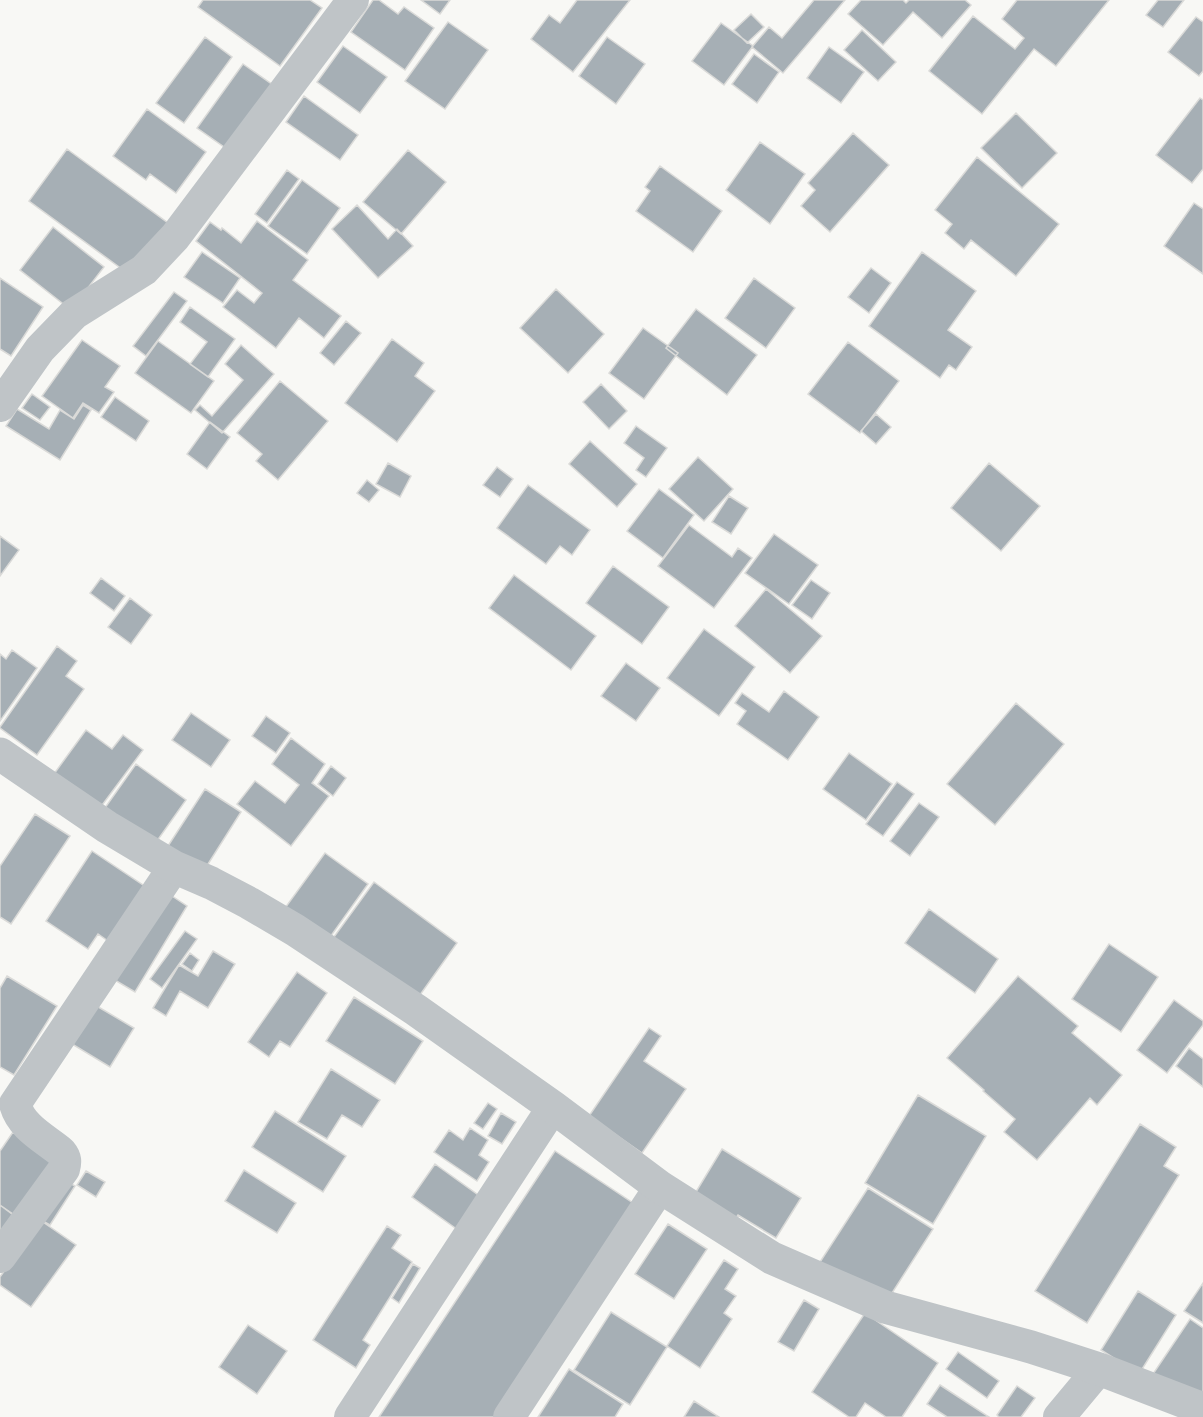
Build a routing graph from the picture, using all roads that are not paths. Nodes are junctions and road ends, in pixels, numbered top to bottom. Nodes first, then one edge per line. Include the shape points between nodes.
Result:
1 (353, 0) edge
2 (0, 406) edge
3 (0, 754) edge
4 (174, 867) junction
5 (553, 1107) junction
6 (660, 1187) junction
7 (0, 1257) edge
8 (1099, 1369) junction
9 (1203, 1409) edge
10 (350, 1417) edge
11 (509, 1417) edge
12 (1059, 1417) edge

1 - 2 street via 175,237 144,270 74,314 40,349
3 - 4 street
4 - 5 street via 295,930 417,1010
4 - 7 street via 15,1104 24,1123 61,1152 66,1162
5 - 6 street
5 - 10 street
6 - 8 street via 772,1258 885,1307
6 - 11 street
8 - 9 street
8 - 12 street

